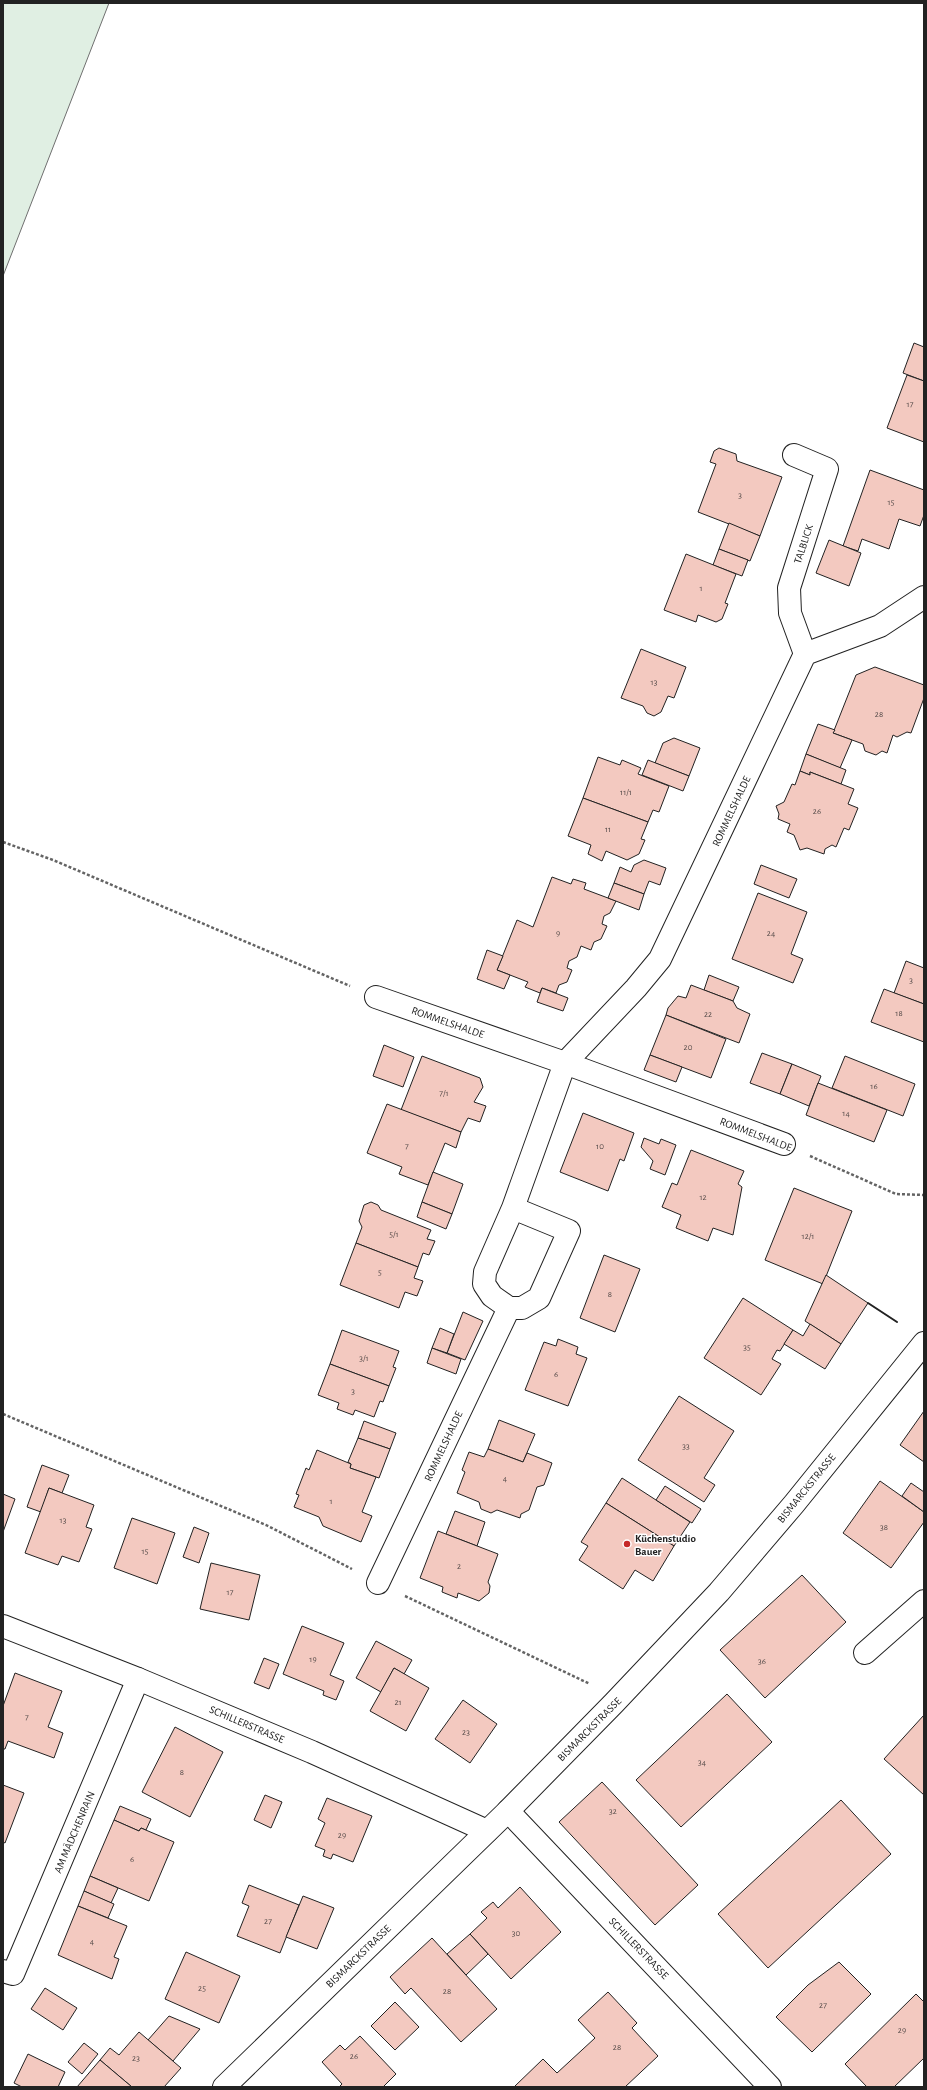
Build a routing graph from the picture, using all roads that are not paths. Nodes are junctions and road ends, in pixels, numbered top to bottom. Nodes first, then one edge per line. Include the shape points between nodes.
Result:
1 (794, 455) dead end
2 (924, 597) edge
3 (805, 654) junction
4 (376, 997) road end
5 (565, 1063) junction
6 (784, 1144) road end
7 (513, 1208) junction
8 (508, 1308) junction
9 (924, 1343) edge
10 (378, 1583) road end
11 (924, 1601) edge
12 (3, 1626) edge
13 (865, 1653) dead end
14 (138, 1679) junction
15 (508, 1811) junction
16 (487, 1831) junction
17 (3, 1971) edge
18 (224, 2087) edge
19 (770, 2087) edge

1 - 3 street, TALBLICK via 828,469 789,588 790,612
2 - 3 street via 880,626
3 - 5 street, ROMMELSHALDE via 660,960
4 - 5 street, ROMMELSHALDE
5 - 6 street, ROMMELSHALDE
5 - 7 street, ROMMELSHALDE
7 - 8 street, ROMMELSHALDE via 485,1272 484,1284 492,1296
7 - 8 street via 569,1231 540,1298 522,1308
8 - 10 street, ROMMELSHALDE
9 - 15 street, BISMARCKSTRASSE via 729,1580
11 - 13 street
12 - 14 street, SCHILLERSTRASSE
14 - 16 street, SCHILLERSTRASSE via 312,1752
14 - 17 street, AM MÄDCHENRAIN via 13,1974
15 - 16 street, BISMARCKSTRASSE
15 - 19 street, SCHILLERSTRASSE
16 - 18 street, BISMARCKSTRASSE

